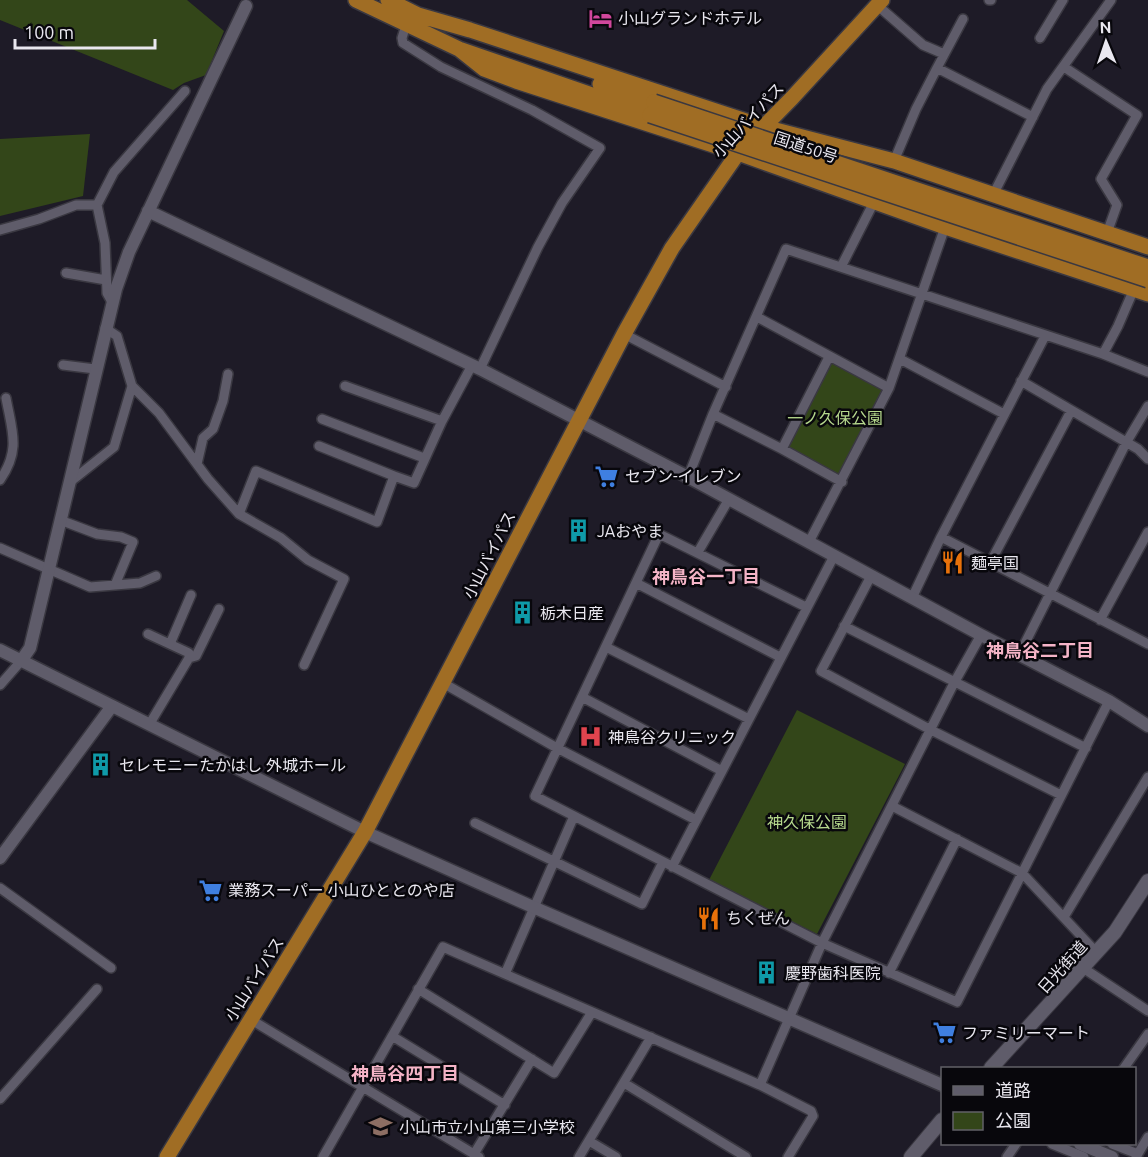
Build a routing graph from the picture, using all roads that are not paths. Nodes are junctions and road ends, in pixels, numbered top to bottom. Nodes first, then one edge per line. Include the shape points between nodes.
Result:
1 (356, 0) edge
2 (388, 0) edge
3 (1063, 0) edge
4 (1111, 0) edge
5 (879, 2) edge
6 (247, 3) edge
7 (411, 12) edge
8 (963, 19) dead end
9 (1040, 38) dead end
10 (459, 49) junction
11 (944, 54) junction
12 (1064, 67) junction
13 (937, 68) junction
14 (186, 91) dead end
15 (652, 109) junction
16 (1033, 117) junction
17 (764, 128) junction
18 (738, 153) junction
19 (894, 161) junction
20 (993, 195) junction
21 (875, 201) junction
22 (97, 205) junction
23 (148, 211) junction
24 (945, 227) junction
25 (0, 230) edge
26 (1107, 233) junction
27 (1148, 247) edge
28 (840, 267) junction
29 (1148, 267) edge
30 (66, 273) dead end
31 (106, 280) junction
32 (1148, 280) edge
33 (1141, 291) edge
34 (922, 295) junction
35 (112, 303) junction
36 (757, 317) junction
37 (105, 328) junction
38 (624, 334) junction
39 (1045, 336) junction
40 (1103, 354) junction
41 (829, 357) junction
42 (900, 359) junction
43 (63, 365) dead end
44 (476, 367) junction
45 (96, 369) junction
46 (1148, 372) edge
47 (228, 374) dead end
48 (1021, 381) junction
49 (132, 386) junction
50 (345, 386) dead end
51 (726, 387) junction
52 (889, 388) junction
53 (6, 398) dead end
54 (1148, 406) edge
55 (1071, 411) junction
56 (713, 414) junction
57 (1004, 414) junction
58 (322, 419) dead end
59 (580, 420) junction
60 (442, 421) junction
61 (1126, 443) junction
62 (319, 446) dead end
63 (782, 449) junction
64 (424, 458) junction
65 (1148, 459) edge
66 (197, 464) junction
67 (394, 476) junction
68 (688, 477) junction
69 (0, 480) edge
70 (842, 482) junction
71 (68, 483) junction
72 (729, 499) junction
73 (239, 514) junction
74 (60, 520) junction
75 (1148, 532) edge
76 (941, 537) junction
77 (809, 542) junction
78 (0, 548) edge
79 (698, 552) junction
80 (834, 556) junction
81 (990, 563) junction
82 (48, 570) junction
83 (156, 576) dead end
84 (871, 576) junction
85 (636, 583) junction
86 (115, 585) junction
87 (1048, 594) junction
88 (191, 595) dead end
89 (912, 598) junction
90 (806, 607) junction
91 (219, 609) dead end
92 (1100, 620) junction
93 (844, 626) junction
94 (148, 634) dead end
95 (981, 635) junction
96 (170, 644) junction
97 (1148, 644) edge
98 (606, 647) junction
99 (0, 650) edge
100 (1019, 655) junction
101 (780, 657) junction
102 (189, 658) junction
103 (21, 661) junction
104 (304, 665) dead end
105 (443, 683) junction
106 (954, 683) junction
107 (0, 685) edge
108 (582, 698) junction
109 (1109, 701) junction
110 (112, 706) junction
111 (749, 719) junction
112 (149, 725) junction
113 (1148, 726) edge
114 (931, 730) junction
115 (557, 748) junction
116 (1086, 748) junction
117 (722, 771) junction
118 (1148, 777) edge
119 (1061, 795) junction
120 (892, 806) junction
121 (574, 816) junction
122 (696, 820) junction
123 (475, 823) dead end
124 (365, 832) junction
125 (957, 839) junction
126 (0, 858) edge
127 (554, 860) junction
128 (663, 862) junction
129 (672, 867) junction
130 (1022, 873) junction
131 (1148, 881) edge
132 (0, 888) edge
133 (533, 907) junction
134 (1064, 917) junction
135 (822, 944) junction
136 (1097, 953) junction
137 (111, 968) dead end
138 (1083, 968) junction
139 (889, 973) junction
140 (505, 974) junction
141 (97, 989) dead end
142 (418, 989) junction
143 (1148, 1011) edge
144 (592, 1012) junction
145 (789, 1018) junction
146 (250, 1020) junction
147 (1148, 1034) edge
148 (392, 1036) junction
149 (651, 1038) junction
150 (532, 1059) junction
151 (992, 1067) edge
152 (1125, 1067) edge
153 (624, 1083) junction
154 (760, 1085) junction
155 (941, 1085) edge
156 (362, 1088) junction
157 (0, 1099) edge
158 (505, 1105) junction
159 (941, 1121) edge
160 (1148, 1137) edge
161 (589, 1141) junction
162 (1056, 1145) edge
163 (1085, 1145) edge
164 (1116, 1145) edge
165 (476, 1156) edge
166 (1137, 1156) edge
167 (167, 1157) edge
168 (323, 1157) edge
169 (579, 1157) edge
170 (616, 1157) edge
171 (746, 1157) edge
172 (788, 1157) edge
173 (910, 1157) edge
174 (1083, 1157) edge
175 (1112, 1157) edge

1 - 7 highway, 国道50号
2 - 7 highway, 国道50号
3 - 9 street
4 - 12 street
5 - 11 street via 923,45
5 - 17 highway, 小山バイパス
6 - 23 street
7 - 10 highway, 国道50号
7 - 15 highway, 国道50号
7 - 17 highway
7 - 44 street via 403,43 441,67 600,148 557,212
8 - 11 street
10 - 15 highway, 国道50号
10 - 18 highway via 484,69 516,81
11 - 13 street
12 - 16 street
12 - 26 street via 1137,115 1101,179 1117,205
13 - 16 street
13 - 19 street
14 - 22 street via 114,172
15 - 29 highway, 国道50号, bridge
15 - 32 highway, 国道50号, bridge
16 - 20 street
17 - 18 highway, 小山バイパス
17 - 19 highway
18 - 21 highway
18 - 38 highway, 小山バイパス via 672,248
19 - 20 highway
20 - 26 highway
21 - 24 highway
21 - 28 street
22 - 25 street via 76,205
22 - 31 street via 105,243
23 - 35 street
23 - 44 street
24 - 33 highway
24 - 34 street
26 - 27 highway
28 - 34 street
28 - 36 street via 786,249
30 - 31 street
31 - 35 street
33 - 40 street
34 - 39 street
34 - 42 street
35 - 37 street
36 - 41 street
36 - 51 street
37 - 45 street
37 - 49 street via 117,336
38 - 51 street
38 - 59 highway, 小山バイパス
39 - 40 street
39 - 48 street
40 - 46 street
41 - 52 street
41 - 63 street
42 - 52 street
42 - 57 street
43 - 45 street
44 - 59 street
44 - 60 street
45 - 71 street
47 - 66 street via 223,401 213,429 203,438
48 - 55 street
48 - 57 street
49 - 66 street
49 - 71 street via 114,447
50 - 60 street
51 - 56 street
52 - 70 street
53 - 69 street via 15,446
54 - 61 street
55 - 61 street
55 - 81 street
56 - 63 street
56 - 68 street
57 - 76 street
58 - 64 street
59 - 68 street
59 - 105 highway, 小山バイパス
60 - 64 street
61 - 65 street
61 - 87 street
62 - 67 street
63 - 70 street
64 - 67 street via 414,483
66 - 73 street
67 - 73 street via 377,522 256,471
68 - 72 street
70 - 77 street
71 - 74 street
72 - 77 street
72 - 79 street
73 - 104 street via 344,579
74 - 82 street
74 - 86 street via 133,542
75 - 92 street
76 - 81 street
76 - 89 street
77 - 80 street
78 - 82 street
79 - 85 street via 659,534
79 - 90 street
80 - 84 street
80 - 90 street
81 - 87 street
82 - 86 street via 90,587
82 - 103 street via 30,648
83 - 86 street via 140,583
84 - 89 street
84 - 93 street
85 - 98 street
85 - 101 street
87 - 92 street
87 - 100 street
88 - 96 street
89 - 95 street
90 - 101 street
91 - 102 street via 196,656
92 - 97 street
93 - 106 street
93 - 114 street via 821,671
94 - 96 street
95 - 100 street
95 - 106 street
96 - 102 street via 189,652
98 - 108 street
98 - 111 street
99 - 103 street
100 - 109 street
101 - 111 street
102 - 112 street
103 - 107 street
103 - 110 street
105 - 115 street
105 - 124 highway, 小山バイパス
106 - 114 street
106 - 116 street
108 - 115 street
108 - 117 street
109 - 113 street
109 - 116 street
110 - 112 street
110 - 126 street
111 - 117 street
112 - 124 street
114 - 119 street
114 - 120 street
115 - 121 street via 535,796
115 - 122 street
116 - 119 street
117 - 122 street
118 - 134 street
119 - 130 street
120 - 125 street
120 - 135 street
121 - 127 street
121 - 128 street
122 - 129 street
123 - 127 street
124 - 133 street
124 - 146 highway, 小山バイパス
125 - 130 street
125 - 139 street
127 - 128 street via 642,903
127 - 133 street
128 - 129 street
129 - 135 street
130 - 134 street
130 - 139 street via 957,1002
131 - 136 main road, 日光街道
132 - 137 street
133 - 140 street
133 - 145 street
134 - 136 street
135 - 139 street
135 - 145 street
136 - 138 main road, 日光街道
138 - 143 street
138 - 151 main road, 日光街道
140 - 142 street via 442,947
140 - 144 street
141 - 157 street
142 - 148 street
142 - 150 street
144 - 149 street
144 - 150 street via 554,1073
145 - 154 street
145 - 155 street
146 - 156 street
146 - 167 highway, 小山バイパス
147 - 152 street
148 - 156 street
148 - 158 street
149 - 153 street
149 - 154 street
150 - 158 street
153 - 161 street
153 - 171 street
154 - 172 street via 811,1111 813,1116
156 - 165 street
156 - 168 street
158 - 165 street
159 - 173 main road
160 - 166 street
161 - 169 street
161 - 170 street
162 - 174 street
163 - 175 street
164 - 166 street

